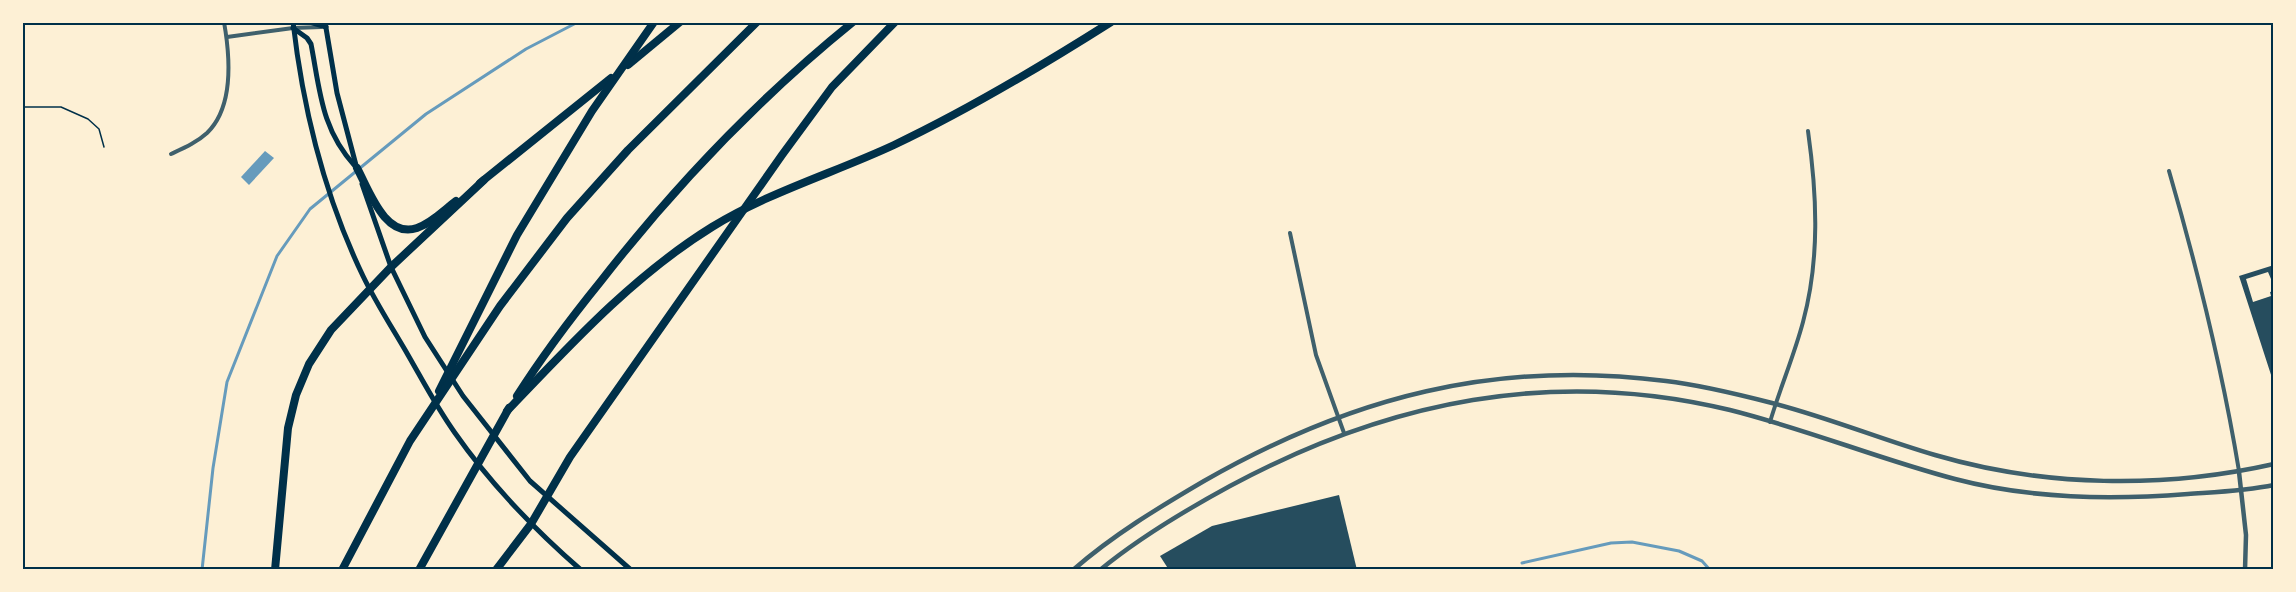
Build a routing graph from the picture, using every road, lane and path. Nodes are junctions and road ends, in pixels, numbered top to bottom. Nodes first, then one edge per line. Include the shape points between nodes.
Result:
1 (224, 22) edge
2 (309, 22) edge
3 (654, 22) edge
4 (680, 22) edge
5 (757, 22) edge
6 (853, 22) edge
7 (895, 22) edge
8 (1111, 22) edge
9 (293, 25) edge
10 (326, 25) edge
11 (227, 37) junction
12 (22, 107) edge
13 (1808, 131) dead end
14 (104, 147) dead end
15 (171, 154) dead end
16 (357, 168) junction
17 (2169, 171) dead end
18 (484, 180) junction
19 (1290, 233) dead end
20 (390, 267) junction
21 (370, 290) junction
22 (1775, 404) junction
23 (507, 411) junction
24 (1338, 417) junction
25 (423, 421) junction
26 (1770, 422) junction
27 (1344, 433) junction
28 (2274, 464) edge
29 (2239, 472) junction
30 (2274, 485) edge
31 (2241, 490) junction
32 (547, 496) junction
33 (531, 524) junction
34 (275, 570) edge
35 (342, 570) edge
36 (419, 570) edge
37 (496, 570) edge
38 (581, 570) edge
39 (631, 570) edge
40 (1073, 570) edge
41 (1100, 570) edge
42 (2245, 570) edge

1 - 11 street
2 - 10 main road
3 - 25 highway via 592,111 517,235
4 - 18 highway
5 - 25 highway via 628,150 567,218 500,306
6 - 23 highway via 751,112 645,225 545,351
7 - 32 highway via 832,87 782,155 570,457
8 - 23 highway via 1010,85 944,120 800,182 712,227 600,313
9 - 10 street
9 - 11 street
9 - 16 main road via 311,44 328,127
9 - 21 main road via 318,155 341,227
10 - 16 main road
11 - 15 street via 228,76 220,114 209,132
12 - 14 path via 61,106 88,119 99,129
13 - 22 street via 1817,206 1815,258 1802,325
16 - 18 highway via 385,220 407,230 429,222
16 - 20 main road
17 - 29 street via 2197,267
18 - 20 highway
19 - 24 street via 1316,355
20 - 21 highway
20 - 32 main road via 425,336 463,396 530,481
21 - 33 main road via 456,434
21 - 34 highway via 332,330 309,364 296,395 288,428
22 - 24 street via 1669,381 1552,375 1426,390
22 - 26 street
22 - 29 street via 1936,455 2033,476 2129,481
23 - 36 highway
24 - 27 street
24 - 40 street via 1277,442 1193,488 1114,537
25 - 35 highway
26 - 27 street via 1730,410 1660,398 1601,393 1528,394 1456,402
26 - 31 street via 1956,480 2013,490 2112,498
27 - 41 street via 1275,462 1202,501 1149,533
28 - 29 street
29 - 31 street
30 - 31 street
31 - 42 street
32 - 33 highway
32 - 39 main road
33 - 37 highway
33 - 38 main road

